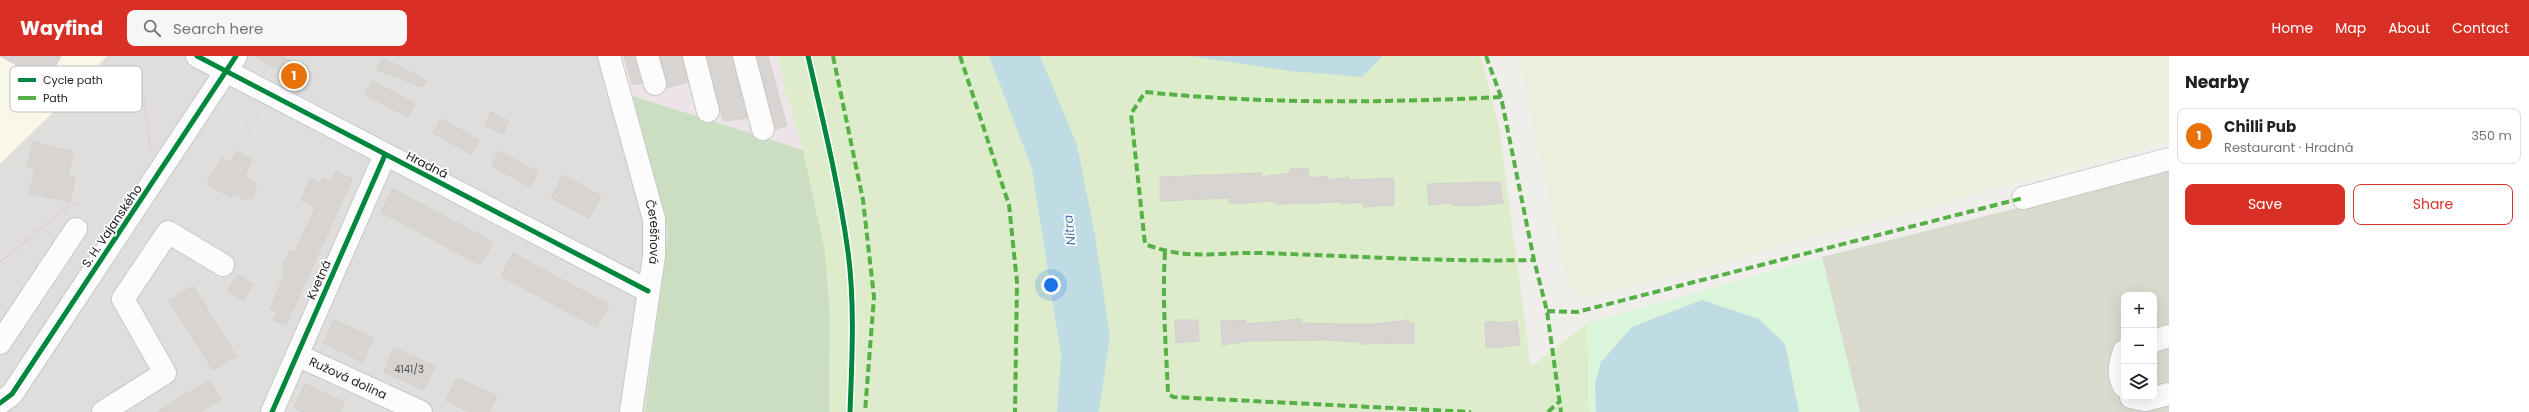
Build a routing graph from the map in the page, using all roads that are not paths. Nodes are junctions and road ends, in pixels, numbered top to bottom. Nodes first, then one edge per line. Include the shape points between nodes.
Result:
1 (197, 56) edge
2 (609, 56) edge
3 (647, 56) edge
4 (694, 56) edge
5 (744, 56) edge
6 (232, 64) edge
7 (655, 84) dead end
8 (708, 111) dead end
9 (763, 129) dead end
10 (385, 155) junction
11 (2169, 160) edge
12 (2024, 198) dead end
13 (76, 229) dead end
14 (223, 265) dead end
15 (648, 291) junction
16 (2169, 336) edge
17 (2157, 339) edge
18 (0, 343) edge
19 (297, 355) junction
20 (2121, 359) edge
21 (2121, 381) edge
22 (2169, 394) edge
23 (2157, 397) edge
24 (0, 403) edge
25 (103, 412) edge
26 (272, 412) edge
27 (421, 412) edge
28 (632, 412) edge

1 - 6 street, Hradná
2 - 15 street, Čerešňová via 654,219 654,256
3 - 7 street
4 - 8 street
5 - 9 street
6 - 10 street, Hradná
6 - 24 street, S. H. Vajanského via 12,394
10 - 15 street, Hradná
10 - 19 street, Kvetná
11 - 12 street
13 - 18 street
14 - 25 street via 168,232 123,299 165,373
15 - 28 street, Čerešňová
16 - 17 street
19 - 26 street, Kvetná
19 - 27 street, Ružová dolina
20 - 21 street
22 - 23 street

